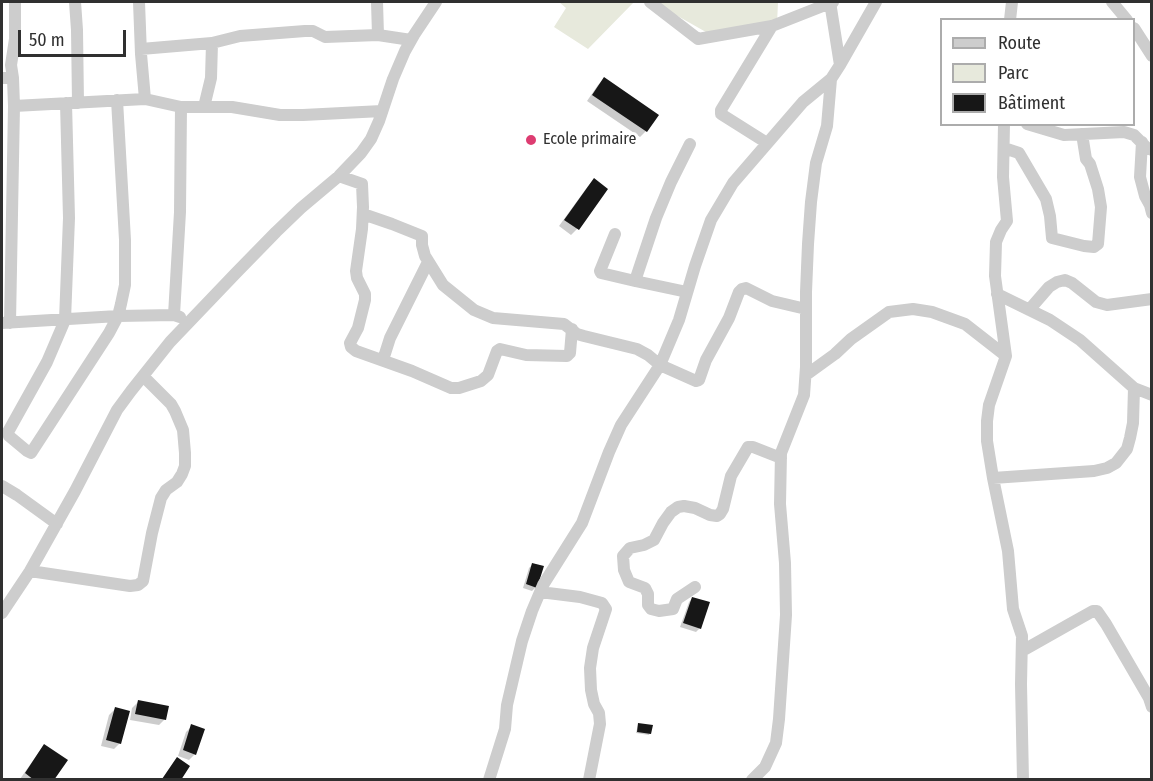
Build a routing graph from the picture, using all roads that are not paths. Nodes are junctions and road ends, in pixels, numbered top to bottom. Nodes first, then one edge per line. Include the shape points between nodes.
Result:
1 (15, 2) edge
2 (75, 2) edge
3 (139, 2) edge
4 (377, 2) edge
5 (436, 2) edge
6 (650, 2) edge
7 (831, 2) edge
8 (876, 2) edge
9 (1012, 2) edge
10 (1113, 2) edge
11 (1014, 18) edge
12 (1125, 18) edge
13 (772, 26) junction
14 (1135, 31) edge
15 (378, 35) junction
16 (411, 40) junction
17 (212, 43) junction
18 (141, 50) junction
19 (1152, 56) edge
20 (840, 65) junction
21 (7, 78) edge
22 (831, 79) junction
23 (146, 99) junction
24 (117, 100) junction
25 (72, 103) junction
26 (14, 106) junction
27 (181, 107) junction
28 (204, 107) junction
29 (382, 111) junction
30 (1004, 126) edge
31 (1034, 126) edge
32 (1082, 134) junction
33 (767, 143) junction
34 (690, 144) dead end
35 (1147, 146) edge
36 (1004, 148) junction
37 (339, 176) junction
38 (1152, 213) edge
39 (363, 214) junction
40 (615, 234) dead end
41 (6, 244) edge
42 (428, 262) junction
43 (635, 280) junction
44 (687, 292) junction
45 (997, 294) junction
46 (1152, 299) edge
47 (806, 309) junction
48 (1029, 310) junction
49 (174, 315) junction
50 (118, 316) junction
51 (65, 320) junction
52 (191, 320) junction
53 (6, 323) edge
54 (572, 329) junction
55 (1006, 356) junction
56 (383, 360) junction
57 (660, 365) junction
58 (806, 375) junction
59 (143, 376) junction
60 (1134, 388) junction
61 (1152, 395) edge
62 (781, 458) junction
63 (993, 478) junction
64 (2, 486) edge
65 (57, 524) junction
66 (30, 571) junction
67 (695, 587) dead end
68 (540, 592) junction
69 (2, 613) edge
70 (1022, 651) junction
71 (1152, 707) edge
72 (489, 780) edge
73 (589, 780) edge
74 (752, 780) edge
75 (1023, 780) edge

1 - 21 street via 15,39
2 - 25 street
3 - 18 street
4 - 15 street
5 - 16 street
6 - 13 street via 698,39
7 - 13 street
7 - 20 street
8 - 20 street
9 - 11 street
10 - 12 street
13 - 33 street via 721,110 721,114
14 - 19 street
15 - 16 street
15 - 17 street via 333,38 305,31 240,36
16 - 29 street
17 - 18 street
17 - 28 street via 211,78
18 - 23 street
20 - 22 street
21 - 26 street
22 - 33 street via 803,102
22 - 47 street via 828,119 811,202
23 - 24 street
23 - 27 street
24 - 25 street
24 - 50 street via 125,240 125,285
25 - 26 street
25 - 51 street
26 - 41 street
27 - 28 street
27 - 49 street
28 - 29 street via 280,115
29 - 37 street via 366,146
30 - 36 street
31 - 32 street via 1064,135
32 - 35 street via 1124,132
32 - 36 street via 1101,207 1098,244 1094,247 1052,238 1046,200 1019,153
33 - 44 street via 732,183 711,220
34 - 43 street via 656,218
35 - 38 street via 1140,177
36 - 45 street via 1007,221 996,242
37 - 39 street via 362,184
37 - 52 street via 276,231
39 - 42 street via 420,234
39 - 56 street via 356,271 365,300 350,343 356,351
40 - 43 street via 600,271
41 - 53 street
42 - 54 street via 443,285 474,310 493,318 564,324
42 - 56 street
43 - 44 street
44 - 57 street
45 - 48 street
45 - 55 street
46 - 48 street via 1107,305 1096,302 1065,280 1049,287
47 - 57 street via 742,289 699,380
47 - 58 street
48 - 60 street via 1080,340
49 - 50 street
49 - 52 street
50 - 51 street
50 - 51 street via 31,453 8,432 47,362
51 - 53 street
52 - 59 street
54 - 56 street via 567,356 526,355 500,349 488,375 459,388
54 - 57 street via 584,336 637,349
55 - 58 street via 965,324 913,309 889,312
55 - 63 street via 987,421
57 - 68 street via 621,425 582,523
58 - 62 street via 804,395
59 - 65 street via 117,410
59 - 66 street via 175,411 183,430 184,466 177,482 161,498 142,581 130,586
60 - 61 street
60 - 63 street via 1134,423 1127,449 1116,463 1094,471
62 - 67 street via 748,447 731,476 720,514 678,507 654,540 630,549 623,556 629,582 645,588 651,609 673,609 677,599
62 - 74 street via 786,615 779,719 776,743 765,767
63 - 70 street
64 - 65 street
65 - 66 street
66 - 69 street
68 - 72 street via 522,641 505,729
68 - 73 street via 580,597 602,603 606,609 590,668 600,724
70 - 71 street via 1097,611
70 - 75 street

